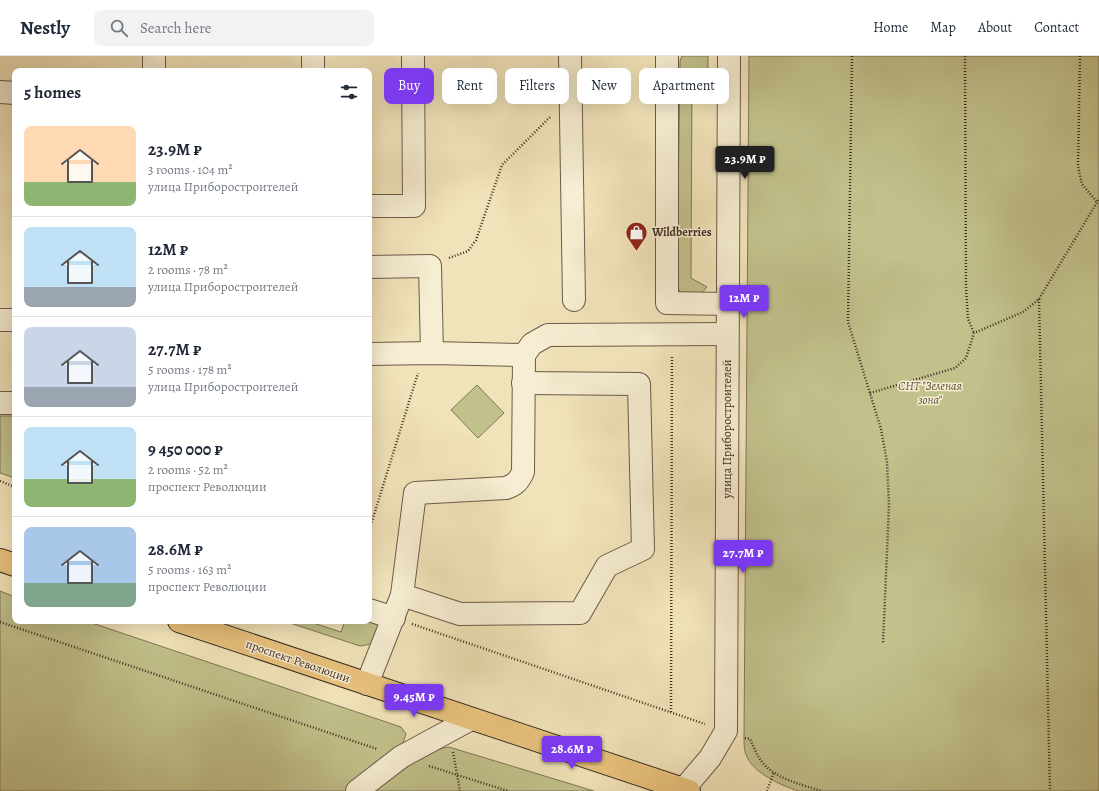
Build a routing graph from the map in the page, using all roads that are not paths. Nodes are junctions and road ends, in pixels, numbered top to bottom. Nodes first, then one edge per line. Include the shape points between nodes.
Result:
1 (154, 56) edge
2 (313, 56) edge
3 (413, 56) edge
4 (570, 56) edge
5 (668, 56) edge
6 (728, 56) edge
7 (154, 68) edge
8 (313, 68) edge
9 (0, 92) edge
10 (12, 93) edge
11 (372, 206) edge
12 (372, 267) edge
13 (574, 300) dead end
14 (728, 304) junction
15 (0, 320) edge
16 (12, 320) edge
17 (727, 334) junction
18 (372, 354) edge
19 (524, 355) junction
20 (426, 361) junction
21 (523, 383) junction
22 (0, 403) edge
23 (12, 403) edge
24 (0, 560) edge
25 (12, 564) edge
26 (402, 595) junction
27 (372, 611) edge
28 (394, 618) junction
29 (189, 624) edge
30 (367, 684) junction
31 (471, 719) junction
32 (685, 790) edge
33 (358, 791) edge

1 - 7 street
2 - 8 street
3 - 11 street via 414,206
4 - 13 street
5 - 14 street via 667,303
6 - 14 street, улица Приборостроителей
9 - 10 street
12 - 20 street via 430,266
14 - 17 street, улица Приборостроителей
15 - 16 street
17 - 19 street via 548,335 532,344
17 - 32 street, улица Приборостроителей via 726,731 710,758
18 - 20 street
19 - 20 street
19 - 21 street
21 - 26 street via 523,472 519,480 506,488 415,493
21 - 26 street via 639,384 643,549 607,566 580,613 460,614
22 - 23 street
24 - 25 main road
26 - 28 street
27 - 28 street
28 - 30 street
29 - 30 main road, проспект Революции
30 - 31 main road, проспект Революции
31 - 32 main road, проспект Революции
31 - 33 street via 401,757

